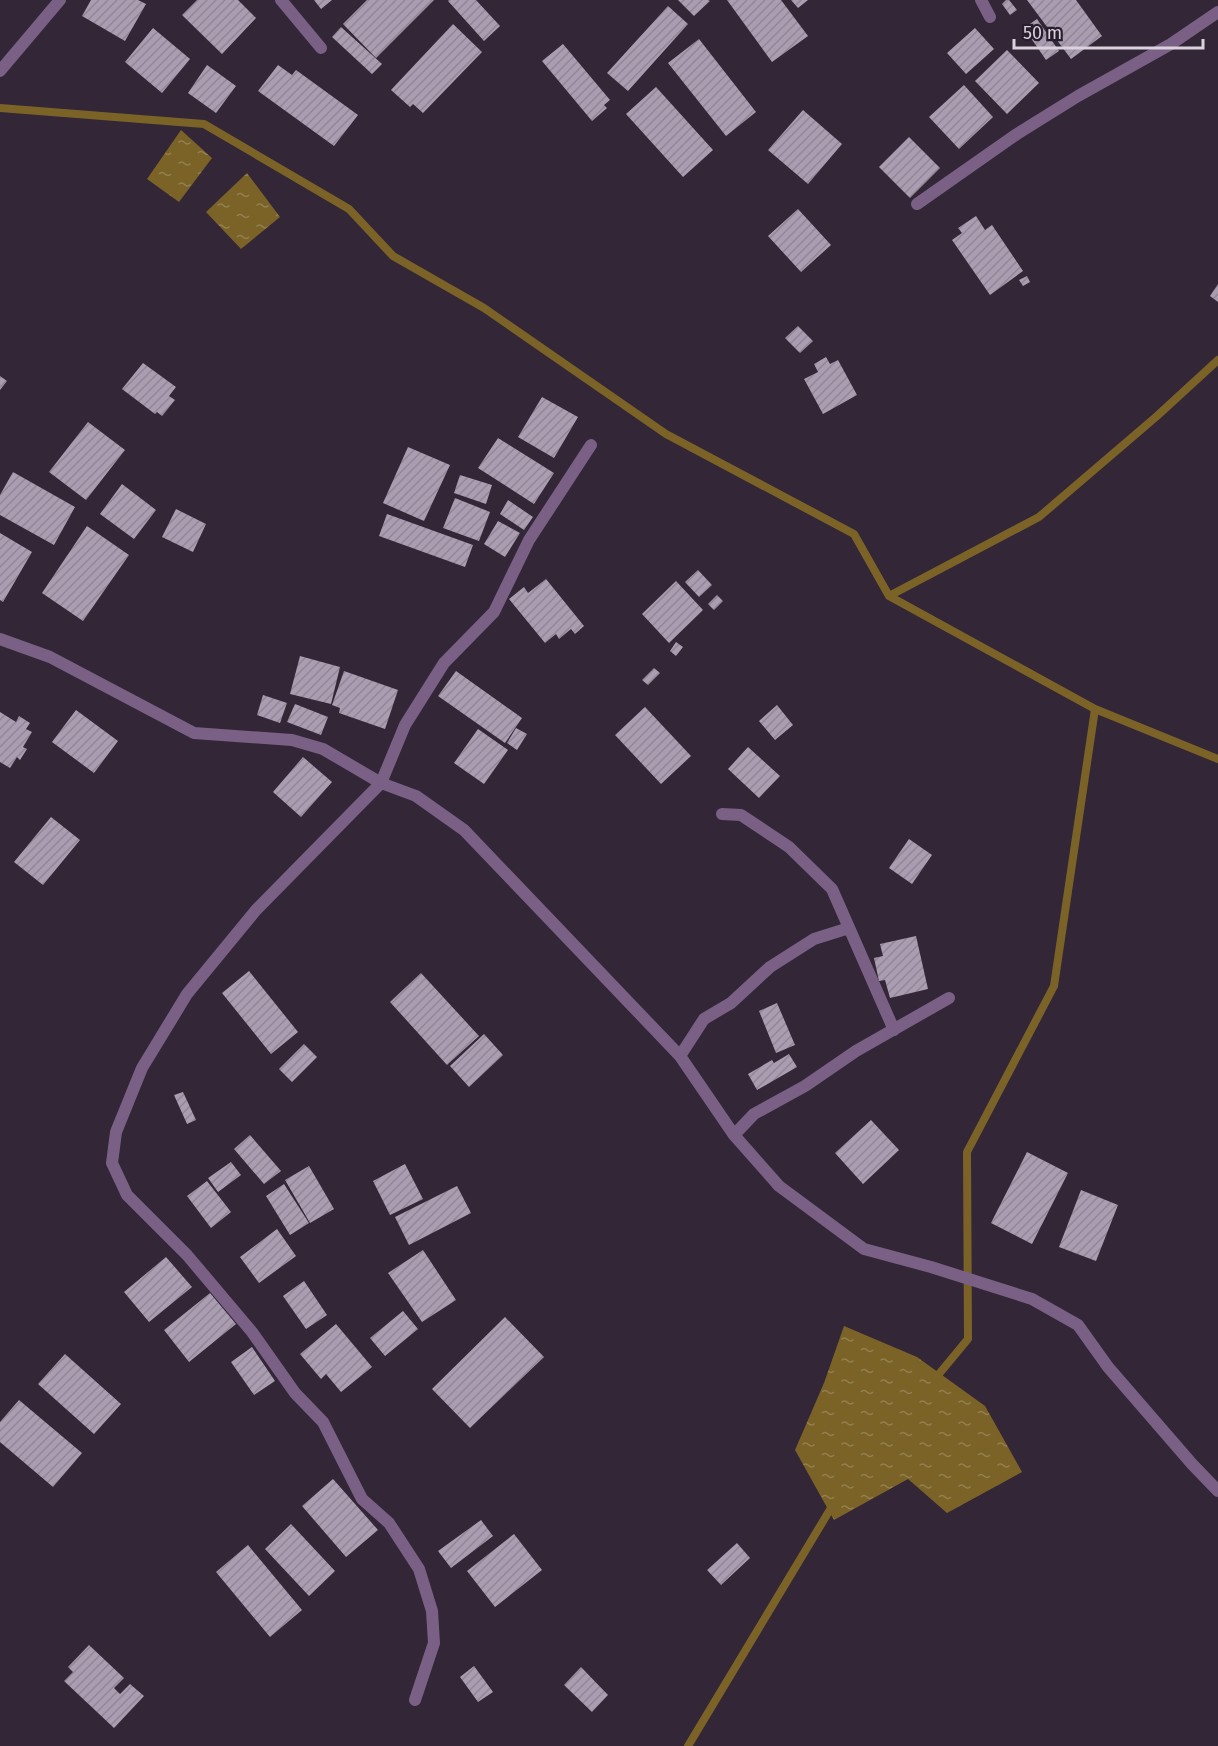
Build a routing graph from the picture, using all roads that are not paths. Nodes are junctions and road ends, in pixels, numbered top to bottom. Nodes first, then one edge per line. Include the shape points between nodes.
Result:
1 (60, 0) edge
2 (281, 0) edge
3 (981, 0) edge
4 (1218, 12) edge
5 (990, 17) dead end
6 (321, 48) dead end
7 (0, 71) edge
8 (917, 204) dead end
9 (591, 445) dead end
10 (0, 639) edge
11 (381, 783) junction
12 (722, 814) dead end
13 (849, 928) junction
14 (949, 998) dead end
15 (894, 1030) junction
16 (680, 1056) junction
17 (734, 1135) junction
18 (1218, 1491) edge
19 (415, 1700) dead end

1 - 7 street
2 - 6 street
3 - 5 street
4 - 8 street via 1017,134
9 - 11 street via 529,540 494,612 444,663 405,725
10 - 11 street via 50,657 194,733 292,740 323,749
11 - 16 street via 416,796 464,830
11 - 19 street via 256,910 188,994 142,1068 116,1132 112,1163 127,1195 187,1255 252,1332 295,1393 323,1422 362,1499 389,1523 419,1569 432,1611 434,1643
12 - 13 street via 741,815 789,848 832,889
13 - 15 street
13 - 16 street via 814,939 770,967 731,1003 704,1019
14 - 15 street
15 - 17 street via 754,1114
16 - 17 street
17 - 18 street via 779,1186 864,1249 1032,1299 1078,1325 1108,1367

